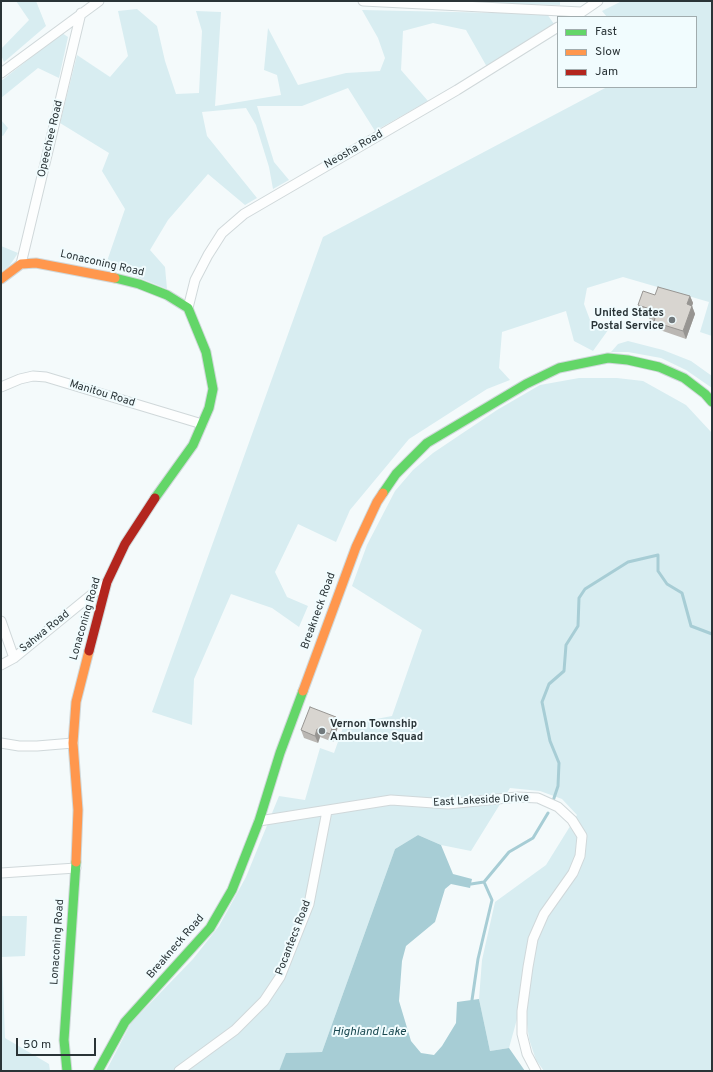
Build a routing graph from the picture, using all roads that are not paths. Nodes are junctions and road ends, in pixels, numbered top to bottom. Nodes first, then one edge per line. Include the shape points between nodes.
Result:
1 (99, 1) edge
2 (364, 1) edge
3 (598, 1) edge
4 (81, 13) junction
5 (578, 15) edge
6 (557, 28) edge
7 (1, 73) edge
8 (21, 264) junction
9 (1, 279) edge
10 (188, 308) junction
11 (1, 387) edge
12 (712, 402) edge
13 (202, 424) junction
14 (107, 582) junction
15 (1, 621) edge
16 (14, 658) junction
17 (1, 665) edge
18 (1, 743) edge
19 (72, 743) junction
20 (327, 811) junction
21 (259, 821) junction
22 (76, 868) junction
23 (1, 873) edge
24 (67, 1071) edge
25 (98, 1071) edge
26 (179, 1071) edge
27 (536, 1071) edge

1 - 4 street
2 - 5 street
3 - 5 street
4 - 7 street
4 - 8 street, Opeechee Road
6 - 10 street, Neosha Road via 457,90 244,214 222,233 208,256 195,280
8 - 9 street
8 - 10 street, Lonaconing Road via 57,266 139,284 167,295
10 - 13 street, Lonaconing Road via 206,352 213,389
11 - 13 street, Manitou Road via 32,376 46,377
12 - 21 street, Breakneck Road via 684,378 659,367 615,359 582,362 559,368 526,384 428,443 396,474 377,502 356,547 280,753
13 - 14 street, Lonaconing Road via 193,445 125,544
14 - 16 street, Sahwa Road
14 - 19 street, Lonaconing Road via 76,702
15 - 16 street
16 - 17 street, Sahwa Road
18 - 19 street via 37,746
19 - 22 street, Lonaconing Road via 78,810
20 - 21 street, East Lakeside Drive
20 - 26 street, Pocantecs Road via 309,904 280,977 264,1000 235,1030
20 - 27 street, East Lakeside Drive via 391,800 448,804 517,797 538,798 558,807 572,820 582,836 580,856 573,873 544,914 533,939 528,966 522,1011 522,1034 527,1054
21 - 25 street, Breakneck Road via 232,890 210,928 125,1022
22 - 23 street
22 - 24 street, Lonaconing Road via 64,1040

